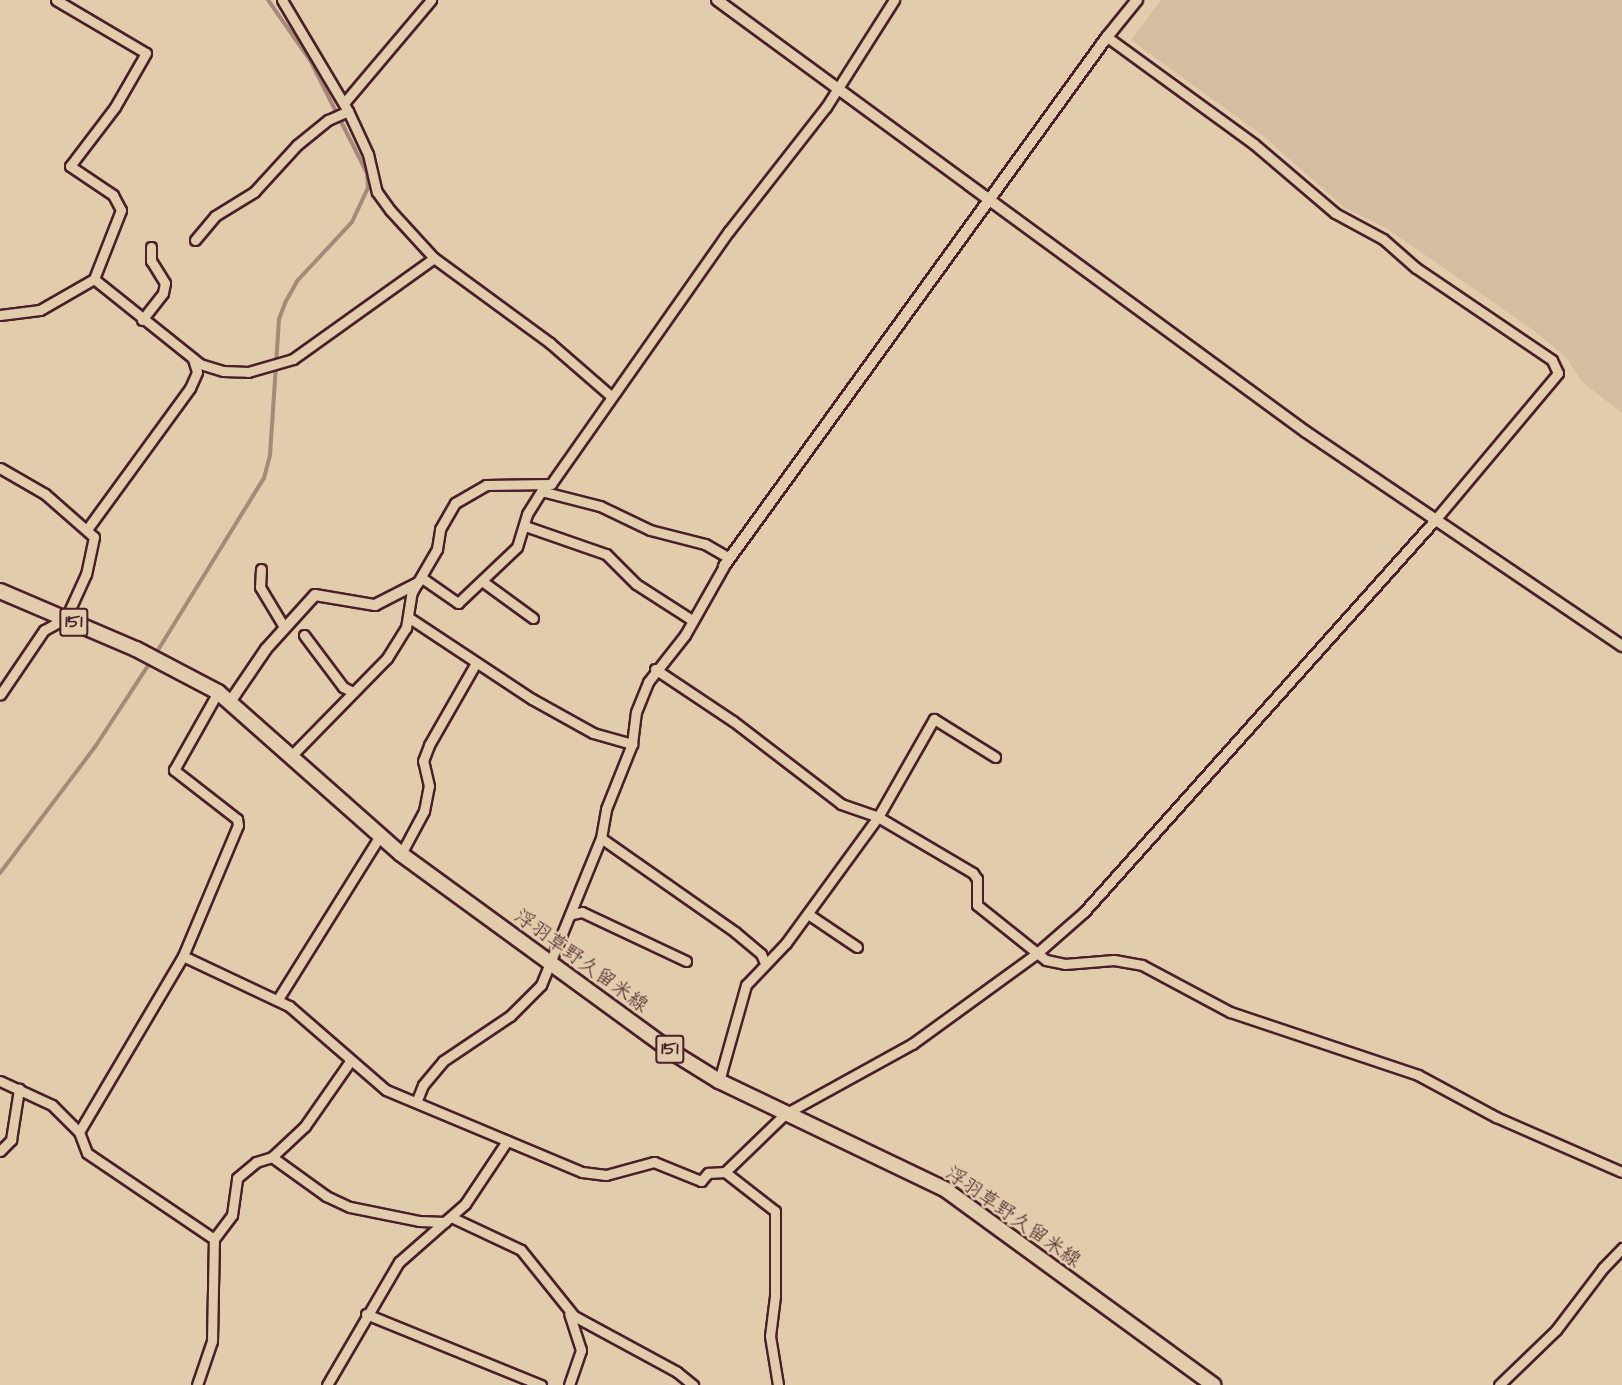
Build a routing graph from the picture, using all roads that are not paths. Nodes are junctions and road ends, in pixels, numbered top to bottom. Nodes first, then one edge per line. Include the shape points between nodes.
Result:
1 (56, 0) edge
2 (282, 0) edge
3 (431, 0) edge
4 (717, 0) edge
5 (894, 0) edge
6 (1137, 0) edge
7 (74, 3) edge
8 (1107, 37) junction
9 (837, 88) junction
10 (346, 109) junction
11 (991, 200) junction
12 (195, 240) dead end
13 (151, 247) dead end
14 (434, 258) junction
15 (94, 279) junction
16 (0, 315) edge
17 (142, 320) junction
18 (193, 359) junction
19 (611, 396) junction
20 (0, 468) edge
21 (544, 486) junction
22 (1434, 521) junction
23 (525, 526) junction
24 (88, 528) junction
25 (726, 562) junction
26 (261, 569) dead end
27 (420, 580) junction
28 (482, 581) junction
29 (0, 591) edge
30 (408, 617) junction
31 (66, 618) junction
32 (533, 618) dead end
33 (692, 620) junction
34 (284, 627) junction
35 (303, 635) dead end
36 (1622, 646) edge
37 (476, 663) junction
38 (656, 669) junction
39 (353, 692) junction
40 (218, 693) junction
41 (0, 695) edge
42 (231, 702) junction
43 (632, 744) junction
44 (292, 755) junction
45 (995, 757) dead end
46 (878, 818) junction
47 (380, 836) junction
48 (601, 838) junction
49 (401, 854) junction
50 (572, 914) junction
51 (808, 914) junction
52 (856, 947) dead end
53 (1036, 954) junction
54 (183, 956) junction
55 (686, 961) dead end
56 (550, 963) junction
57 (765, 963) junction
58 (278, 999) junction
59 (351, 1060) junction
60 (0, 1081) edge
61 (719, 1081) junction
62 (19, 1089) junction
63 (417, 1101) junction
64 (785, 1114) junction
65 (80, 1132) junction
66 (507, 1141) junction
67 (0, 1151) edge
68 (272, 1157) junction
69 (725, 1172) junction
70 (1622, 1172) edge
71 (448, 1219) junction
72 (214, 1239) junction
73 (1622, 1248) edge
74 (565, 1307) junction
75 (366, 1314) junction
76 (525, 1383) edge
77 (197, 1385) edge
78 (327, 1385) edge
79 (541, 1385) edge
80 (569, 1385) edge
81 (693, 1385) edge
82 (778, 1385) edge
83 (1213, 1385) edge
84 (1499, 1385) edge

1 - 7 street
2 - 10 street
3 - 10 street
4 - 9 street
5 - 9 street
6 - 8 street
7 - 15 street via 146,53 115,106 70,166 113,195 121,210
8 - 11 street
8 - 22 street via 1254,144 1335,213 1383,240 1416,268 1558,366 1558,374 1537,402
9 - 11 street
9 - 19 street
10 - 12 street via 297,145 254,192 215,216
10 - 14 street via 368,154 377,192
11 - 22 street via 1306,432
11 - 25 street
13 - 17 street via 151,261 165,283 163,293
14 - 18 street via 320,342 273,368 223,371
14 - 19 street via 550,343
15 - 16 street via 40,310
15 - 17 street
17 - 18 street
18 - 24 street via 197,372 190,388
19 - 21 street via 551,484
20 - 24 street via 23,478
21 - 23 street via 527,514
21 - 25 street via 546,492 600,506 650,530 705,544
21 - 27 street via 511,482 469,492 445,516 437,549
22 - 36 street
22 - 53 street via 1084,912
23 - 28 street via 517,547
23 - 33 street via 606,554 645,591
24 - 31 street via 94,537 92,551
25 - 33 street
26 - 34 street via 260,587
27 - 28 street via 458,603
27 - 30 street via 412,592
27 - 34 street via 375,605 315,596
28 - 32 street
29 - 31 main road, 浮羽草野久留米線 / 151
30 - 37 street
30 - 39 street via 387,658
31 - 40 main road, 浮羽草野久留米線 / 151
31 - 41 street via 44,630
33 - 38 street via 685,635
34 - 42 street
35 - 39 street via 343,687
37 - 43 street via 593,733
37 - 49 street via 429,745 423,761 429,786 424,811
38 - 43 street via 636,712
38 - 46 street via 733,721 841,804
39 - 44 street
40 - 42 main road, 浮羽草野久留米線 / 151
40 - 54 street via 174,770 237,819 238,825
42 - 44 main road, 浮羽草野久留米線 / 151
43 - 48 street via 606,809
44 - 47 main road, 浮羽草野久留米線 / 151
45 - 46 street via 934,719
46 - 51 street via 841,870 822,888
46 - 53 street via 973,873 977,879 977,905
47 - 49 main road, 浮羽草野久留米線 / 151
47 - 58 street
48 - 50 street
48 - 57 street via 735,933 761,954
49 - 56 main road, 浮羽草野久留米線 / 151
50 - 55 street via 582,912
50 - 56 street
51 - 52 street
51 - 57 street
53 - 64 street via 912,1044
53 - 70 street via 1065,964 1114,960 1142,965 1230,1012 1418,1075 1496,1117
54 - 58 street
54 - 65 street
56 - 61 main road, 浮羽草野久留米線 / 151
56 - 63 street via 531,999 443,1061 423,1085
57 - 61 street via 746,986
58 - 59 street
59 - 63 street via 386,1090
59 - 68 street via 304,1126
60 - 62 street
61 - 64 main road, 浮羽草野久留米線 / 151
62 - 65 street via 52,1105
62 - 67 street via 11,1140
63 - 66 street
64 - 69 street
64 - 83 main road, 浮羽草野久留米線 / 151 via 946,1190
65 - 72 street via 87,1154
66 - 69 street via 582,1172 606,1175 654,1162 701,1181 708,1173
66 - 71 street via 479,1188
68 - 71 street via 326,1196 350,1207 419,1221
68 - 72 street via 256,1162 237,1178 232,1215
69 - 82 street via 775,1211 775,1296 770,1336
71 - 74 street via 529,1256
71 - 75 street via 399,1262
72 - 77 street via 212,1341
73 - 84 street via 1556,1330
74 - 80 street via 580,1343
74 - 81 street via 586,1324 677,1372
75 - 76 street
75 - 78 street
76 - 79 street

